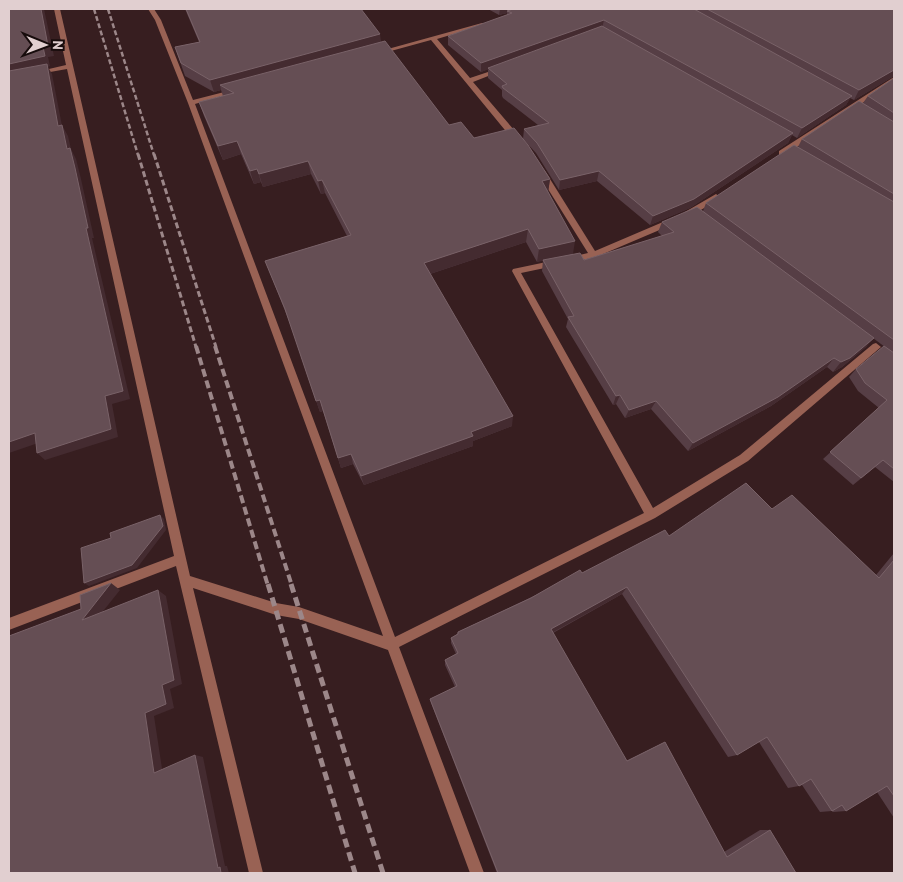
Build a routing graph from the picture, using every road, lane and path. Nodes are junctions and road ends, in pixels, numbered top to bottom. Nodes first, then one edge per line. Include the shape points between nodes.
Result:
1 (57, 9) edge
2 (151, 9) edge
3 (490, 22) edge
4 (433, 38) junction
5 (368, 55) edge
6 (70, 66) junction
7 (506, 67) edge
8 (35, 73) edge
9 (894, 79) edge
10 (469, 82) junction
11 (247, 88) edge
12 (845, 100) edge
13 (191, 103) junction
14 (854, 105) junction
15 (862, 110) edge
16 (788, 138) edge
17 (796, 143) junction
18 (524, 148) edge
19 (788, 149) junction
20 (796, 154) edge
21 (773, 159) edge
22 (536, 164) edge
23 (725, 191) edge
24 (594, 255) junction
25 (876, 347) edge
26 (651, 515) junction
27 (180, 559) junction
28 (186, 580) junction
29 (9, 624) edge
30 (390, 644) junction
31 (256, 873) edge
32 (477, 873) edge

1 - 6 street
2 - 13 street
3 - 4 street
4 - 5 street
4 - 10 street
6 - 8 street
6 - 27 street
7 - 10 street
9 - 14 street
10 - 18 street
11 - 13 street
12 - 14 street
13 - 30 street
14 - 15 street
14 - 17 street
16 - 17 street
17 - 19 street
19 - 20 street
19 - 21 street
22 - 24 street
23 - 24 street via 698,215
24 - 26 street via 516,271
25 - 26 street via 744,458
26 - 30 street
27 - 28 street
27 - 29 street
28 - 30 street
28 - 31 street
30 - 32 street

